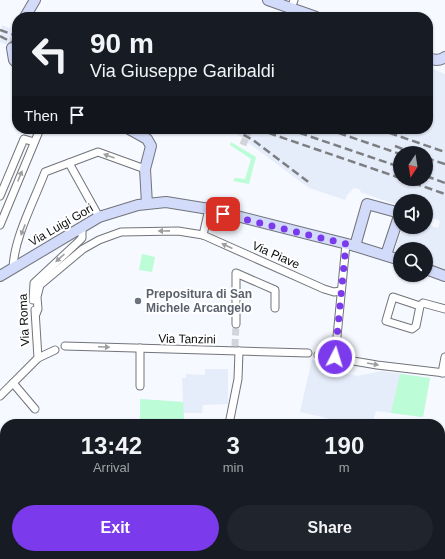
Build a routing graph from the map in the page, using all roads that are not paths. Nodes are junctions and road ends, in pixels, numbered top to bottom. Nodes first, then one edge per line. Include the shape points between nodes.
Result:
1 (35, 0) edge
2 (268, 0) edge
3 (28, 12) edge
4 (302, 12) edge
5 (445, 57) edge
6 (433, 59) edge
7 (433, 60) edge
8 (445, 64) edge
9 (38, 134) edge
10 (138, 134) edge
11 (34, 142) junction
12 (69, 163) junction
13 (146, 169) junction
14 (0, 196) edge
15 (147, 204) junction
16 (209, 209) junction
17 (99, 217) junction
18 (0, 225) edge
19 (82, 229) junction
20 (203, 235) junction
21 (351, 245) junction
22 (386, 255) junction
23 (393, 258) edge
24 (13, 268) junction
25 (433, 272) edge
26 (0, 276) edge
27 (445, 276) edge
28 (340, 291) junction
29 (420, 306) junction
30 (275, 308) dead end
31 (445, 309) edge
32 (36, 314) junction
33 (236, 324) tunnel mouth
34 (65, 346) dead end
35 (140, 348) junction
36 (236, 349) junction
37 (55, 350) dead end
38 (308, 353) dead end
39 (318, 355) dead end
40 (445, 356) edge
41 (335, 357) junction
42 (38, 358) junction
43 (444, 373) edge
44 (13, 383) junction
45 (140, 386) dead end
46 (0, 396) edge
47 (35, 409) dead end
48 (230, 419) edge

1 - 3 street
2 - 4 street
5 - 6 street
7 - 8 street
9 - 11 street
10 - 13 street via 147,139 151,146
11 - 14 street via 24,138
18 -> 11 street
13 -> 12 street via 98,152
12 - 17 street
12 -> 24 street via 45,172 20,236
13 - 15 street
15 - 16 street, Via Luigi Gori via 166,202
15 - 17 street, Via Luigi Gori
16 - 20 street
16 - 21 street, Via Luigi Gori
17 - 19 street, Via Luigi Gori
19 - 24 street, Via Luigi Gori
19 -> 32 street, Via Roma via 82,238 34,283 33,299
28 -> 20 street, Via Piave via 324,289
20 -> 32 street, Via Piave via 178,231 121,232 99,240 73,257 40,285
21 - 22 street, Via Luigi Gori
21 - 22 street via 367,204 400,214
21 - 28 street
22 - 23 street, Via Luigi Gori
24 - 26 street, Via Luigi Gori
25 - 27 street
28 - 41 street
29 - 29 street via 393,297 386,321 412,329 416,326
29 - 31 street via 423,303
30 - 33 street via 275,290 236,273
32 - 42 street, Via Roma
34 -> 35 street, Via Tanzini
35 - 36 street, Via Tanzini
35 - 45 street
36 - 38 street, Via Tanzini
36 - 48 street via 238,379
37 - 42 street
39 - 41 street
40 - 43 street
41 -> 43 street
42 - 44 street
44 - 46 street
44 - 47 street

